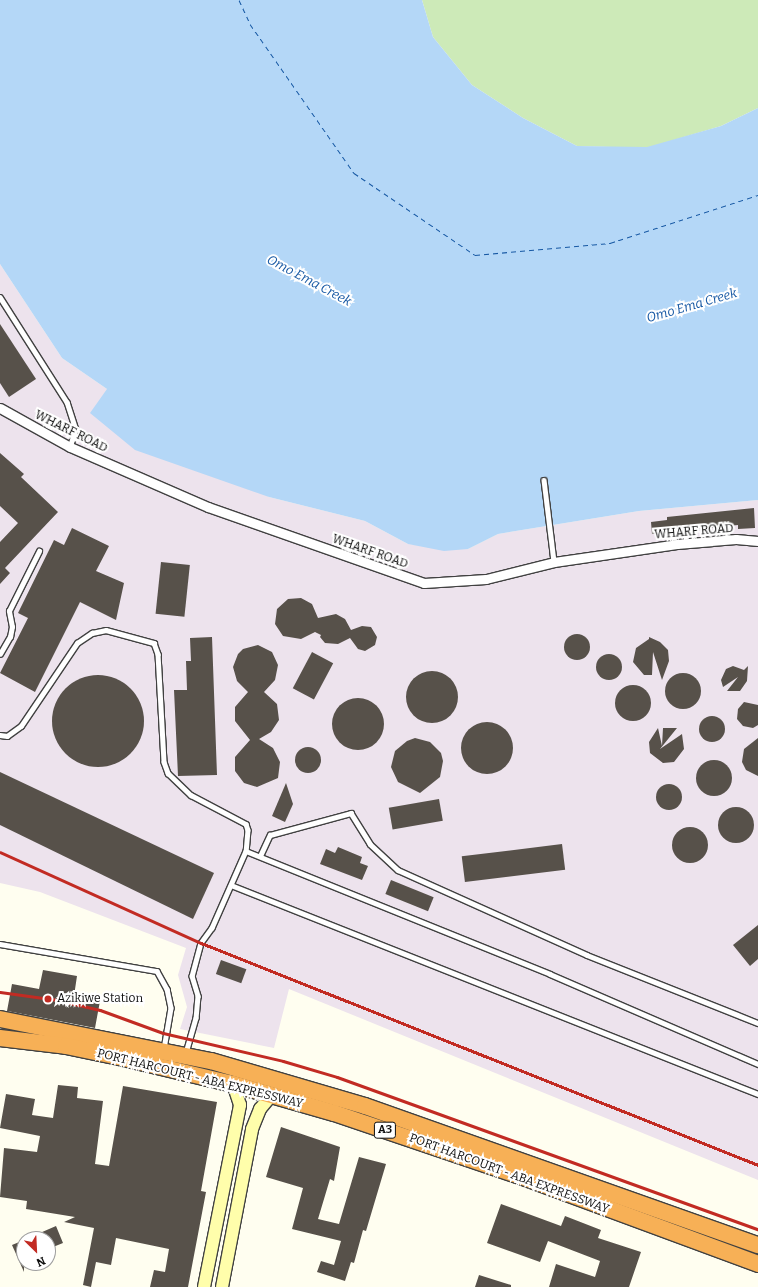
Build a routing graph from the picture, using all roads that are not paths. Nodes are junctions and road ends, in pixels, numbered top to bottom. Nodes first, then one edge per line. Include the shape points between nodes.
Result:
1 (0, 297) edge
2 (0, 408) edge
3 (70, 447) junction
4 (544, 480) dead end
5 (758, 541) edge
6 (39, 550) dead end
7 (554, 562) junction
8 (0, 654) edge
9 (0, 735) edge
10 (246, 851) junction
11 (260, 856) junction
12 (231, 885) junction
13 (0, 944) edge
14 (0, 1019) edge
15 (758, 1023) edge
16 (0, 1038) edge
17 (163, 1050) junction
18 (186, 1055) junction
19 (758, 1064) edge
20 (233, 1084) junction
21 (758, 1094) edge
22 (271, 1096) junction
23 (758, 1245) edge
24 (758, 1264) edge
25 (204, 1287) edge
26 (222, 1287) edge

1 - 3 lane via 67,402 76,429
2 - 3 street, WHARF ROAD
3 - 7 street, WHARF ROAD via 208,507 424,583 486,579
4 - 7 lane
5 - 7 street, WHARF ROAD via 677,544
6 - 8 lane via 9,611 12,627 10,637
9 - 10 lane via 6,736 21,726 77,643 92,633 106,630 148,640 154,643 158,654 164,762 168,773 191,795 246,824
10 - 11 lane
10 - 12 lane
11 - 15 lane via 270,834 351,813 370,844 398,870 587,955
11 - 19 lane via 550,974
12 - 18 lane via 200,949 192,976 198,996 196,1018
12 - 21 lane
13 - 17 lane via 157,971 167,989 171,1008
14 - 17 highway, PORT HARCOURT - ABA EXPRESSWAY / A3
16 - 20 highway, PORT HARCOURT - ABA EXPRESSWAY / A3 via 66,1046
17 - 18 highway, PORT HARCOURT - ABA EXPRESSWAY / A3
18 - 23 highway, PORT HARCOURT - ABA EXPRESSWAY / A3 via 365,1106
20 - 22 highway, PORT HARCOURT - ABA EXPRESSWAY / A3
20 - 25 street via 240,1104
22 - 24 highway, PORT HARCOURT - ABA EXPRESSWAY / A3 via 334,1113 523,1177
22 - 26 street via 260,1108 252,1129

